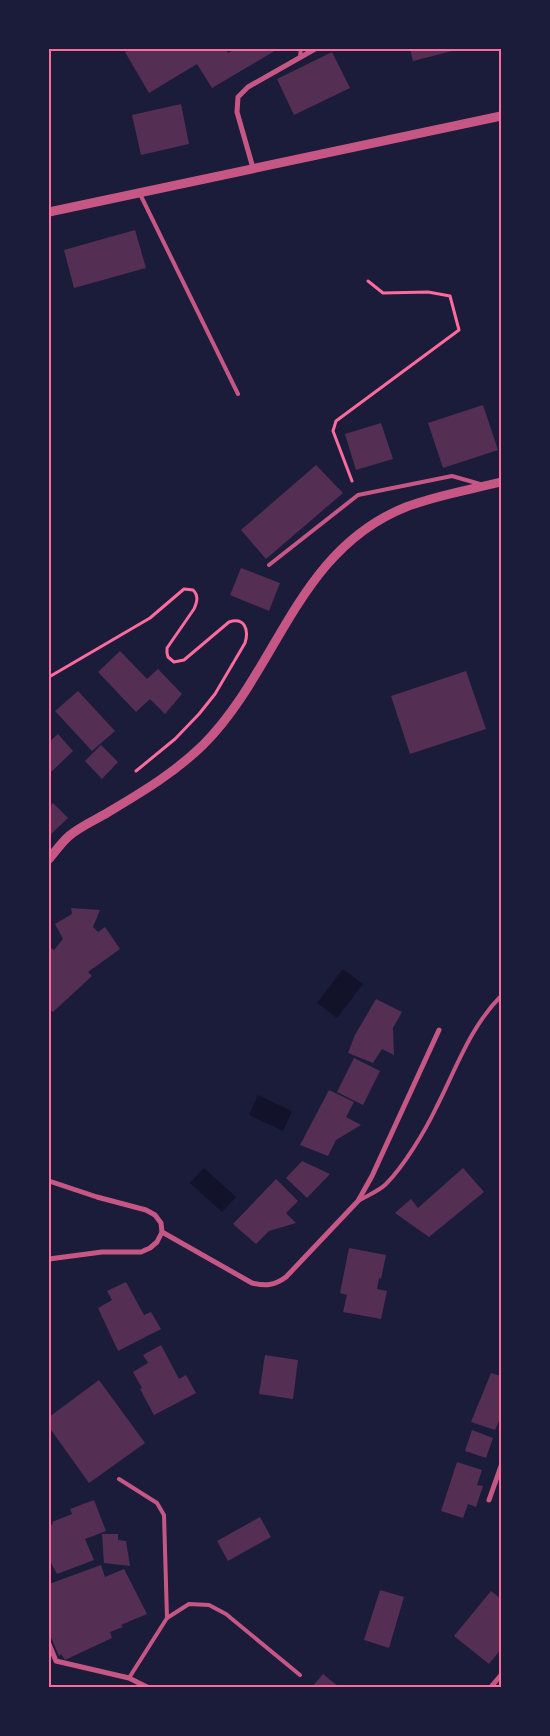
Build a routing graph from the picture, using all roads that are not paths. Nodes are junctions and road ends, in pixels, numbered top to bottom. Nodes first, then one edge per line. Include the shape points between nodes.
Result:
1 (301, 49) edge
2 (316, 49) edge
3 (300, 56) junction
4 (501, 116) edge
5 (253, 168) junction
6 (139, 192) junction
7 (49, 212) edge
8 (238, 394) dead end
9 (501, 482) edge
10 (487, 486) junction
11 (269, 566) dead end
12 (49, 859) edge
13 (501, 996) edge
14 (439, 1030) dead end
15 (49, 1181) edge
16 (358, 1201) junction
17 (162, 1232) junction
18 (49, 1259) edge
19 (501, 1466) edge
20 (119, 1479) dead end
21 (489, 1500) dead end
22 (167, 1618) junction
23 (49, 1644) edge
24 (300, 1674) dead end
25 (501, 1676) edge
26 (129, 1678) junction
27 (147, 1687) edge
28 (492, 1687) edge

1 - 3 lane
2 - 3 street
3 - 5 street via 248,87 238,97 238,112
4 - 5 street
5 - 6 street
6 - 7 street
6 - 8 lane
9 - 10 street
10 - 11 lane via 452,476 358,495
10 - 12 street via 405,507 361,532 307,589 249,686 204,744 160,781 69,836
13 - 16 lane via 467,1044 436,1110 406,1158 385,1186
14 - 16 street
15 - 17 street via 146,1210 155,1215
16 - 17 street via 286,1277 270,1285 243,1279
17 - 18 street via 157,1242 140,1252 102,1252
19 - 21 street
20 - 22 lane via 157,1503 164,1515
22 - 24 lane via 189,1604 209,1605 226,1614
22 - 26 lane
23 - 26 street via 54,1658 61,1663
25 - 28 street
26 - 27 street

